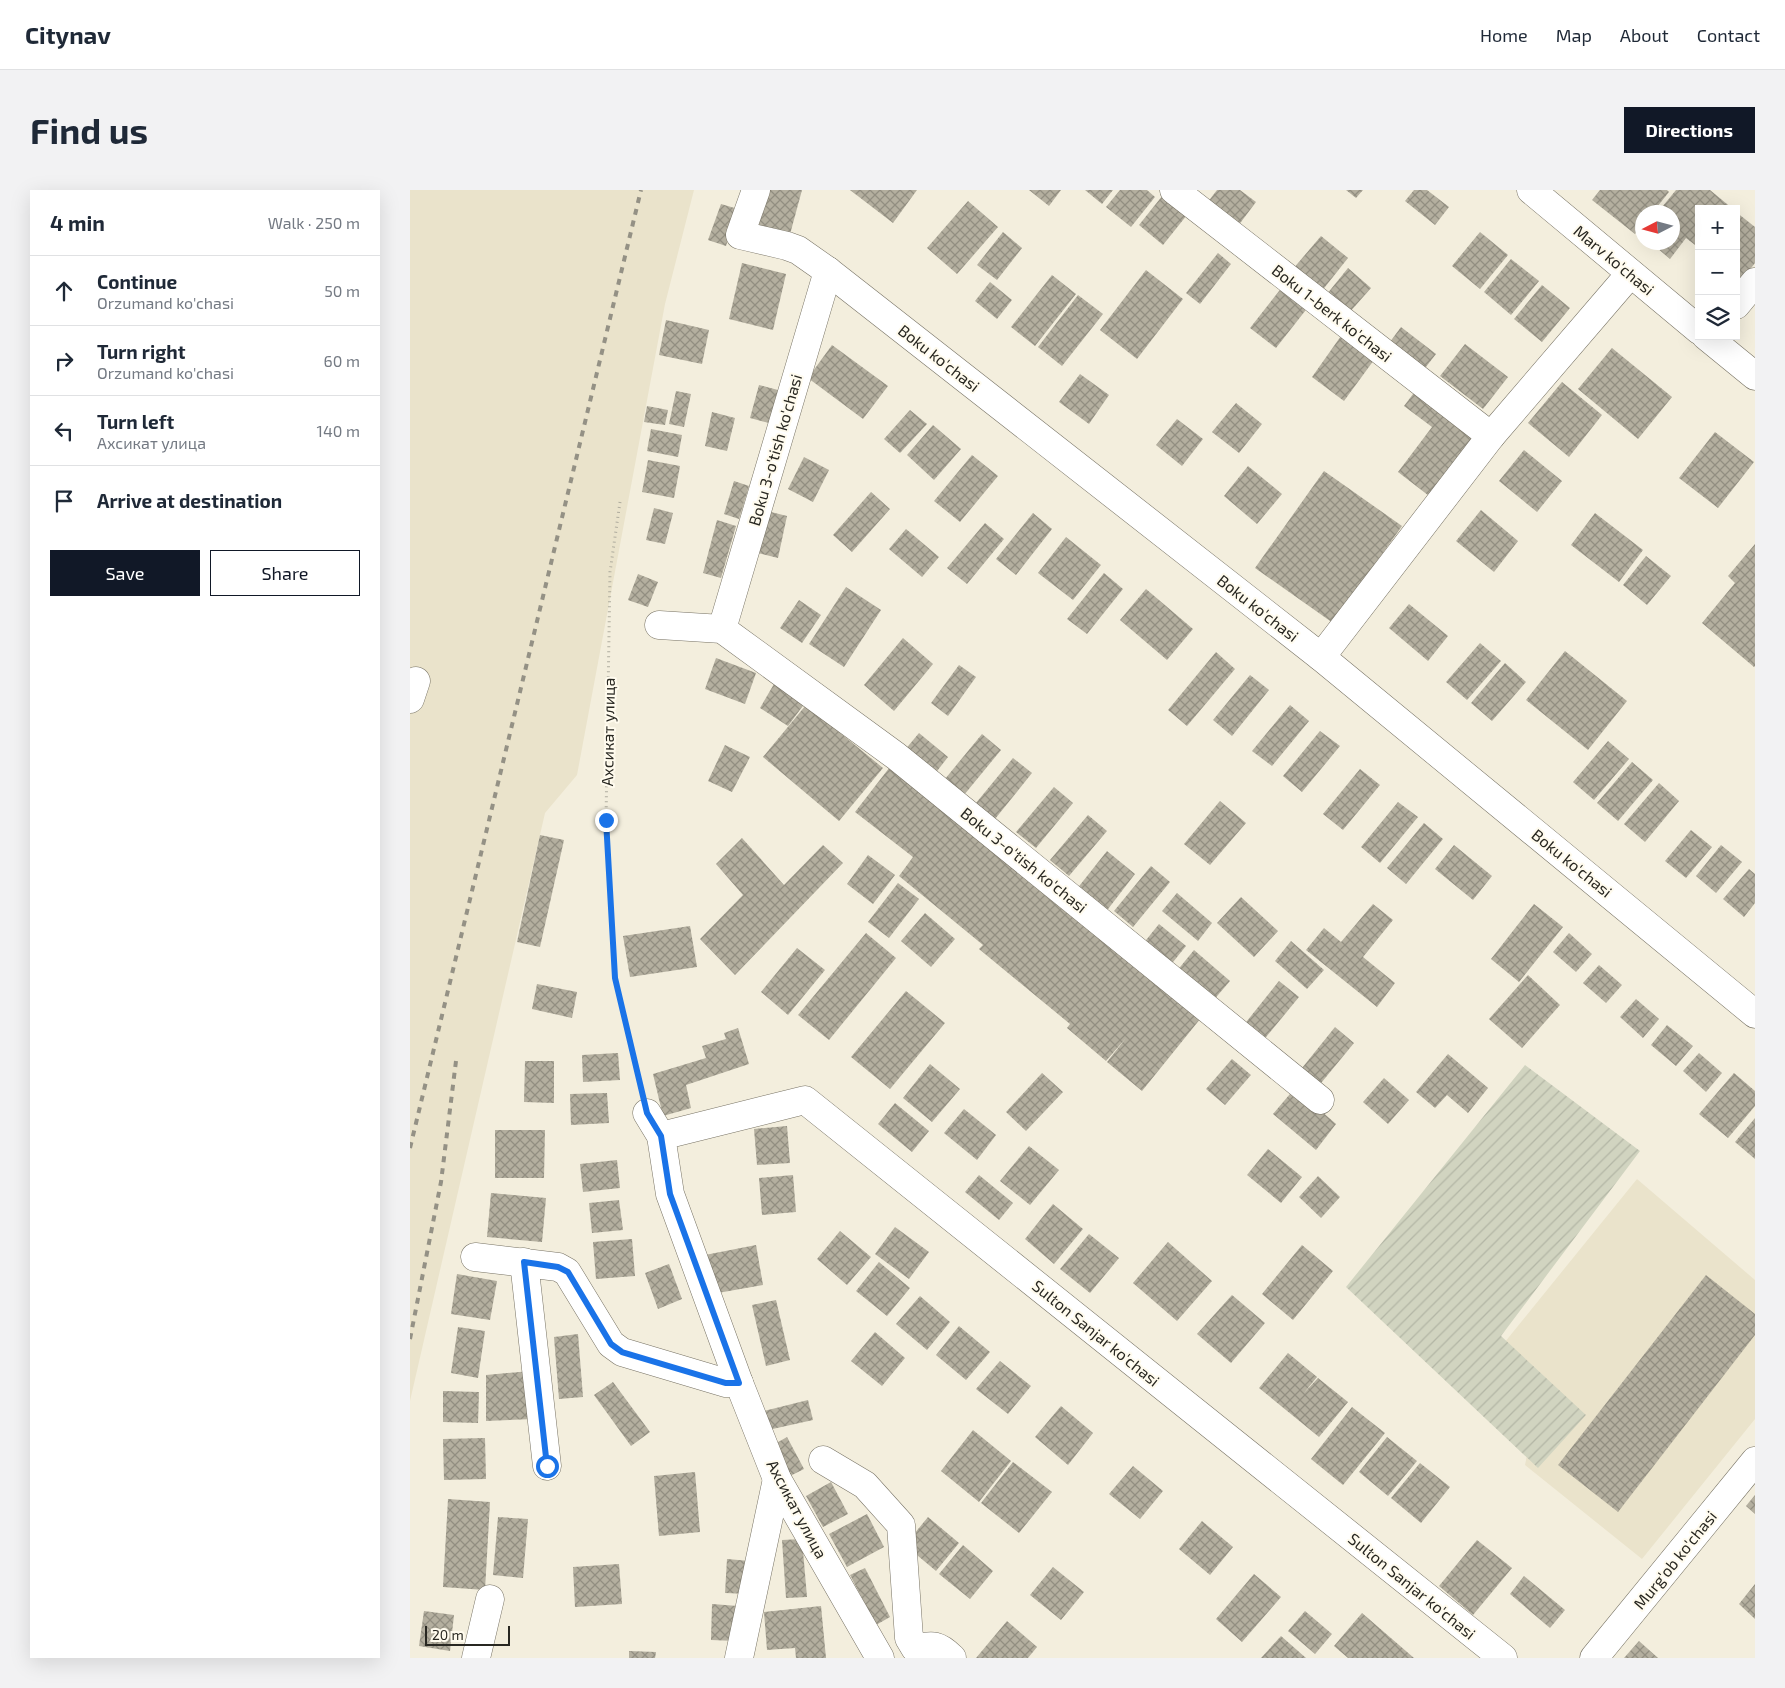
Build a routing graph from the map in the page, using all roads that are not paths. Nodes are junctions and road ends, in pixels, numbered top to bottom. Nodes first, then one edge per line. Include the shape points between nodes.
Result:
1 (756, 190) edge
2 (1174, 190) edge
3 (1531, 190) edge
4 (828, 271) junction
5 (1630, 274) junction
6 (1755, 282) edge
7 (1740, 300) edge
8 (1695, 326) edge
9 (1712, 340) edge
10 (1755, 376) edge
11 (1491, 436) junction
12 (659, 624) dead end
13 (722, 629) junction
14 (1321, 657) junction
15 (1755, 1014) edge
16 (1320, 1100) dead end
17 (647, 1113) road end
18 (661, 1136) junction
19 (475, 1256) dead end
20 (524, 1262) junction
21 (739, 1383) junction
22 (823, 1460) dead end
23 (1754, 1465) edge
24 (547, 1466) dead end
25 (777, 1479) junction
26 (490, 1599) dead end
27 (476, 1658) edge
28 (739, 1658) edge
29 (880, 1658) edge
30 (952, 1658) edge
31 (1503, 1658) edge
32 (1594, 1658) edge

1 - 4 street, Boku ko'chasi via 740,235 798,250
2 - 11 street, Boku 1-berk ko'chasi
3 - 5 street, Marv ko'chasi
4 - 13 street, Boku 3-o'tish ko'chasi
4 - 14 street, Boku ko'chasi
5 - 8 street, Marv ko'chasi
5 - 11 street
6 - 7 street
9 - 10 street, Marv ko'chasi
11 - 14 street
12 - 13 street
13 - 16 street, Boku 3-o'tish ko'chasi via 896,756
14 - 15 street, Boku ko'chasi
17 - 18 street, Ахсикат улица
18 - 21 street, Ахсикат улица via 670,1194
18 - 31 street, Sulton Sanjar ko'chasi via 805,1100
19 - 20 street
20 - 21 street via 558,1267 568,1272 611,1344 622,1352 726,1383
20 - 24 street
21 - 25 street, Ахсикат улица
22 - 30 street via 865,1485 901,1525 912,1646 938,1646
23 - 32 street, Murg'ob ko'chasi
25 - 28 street
25 - 29 street, Ахсикат улица
26 - 27 street

